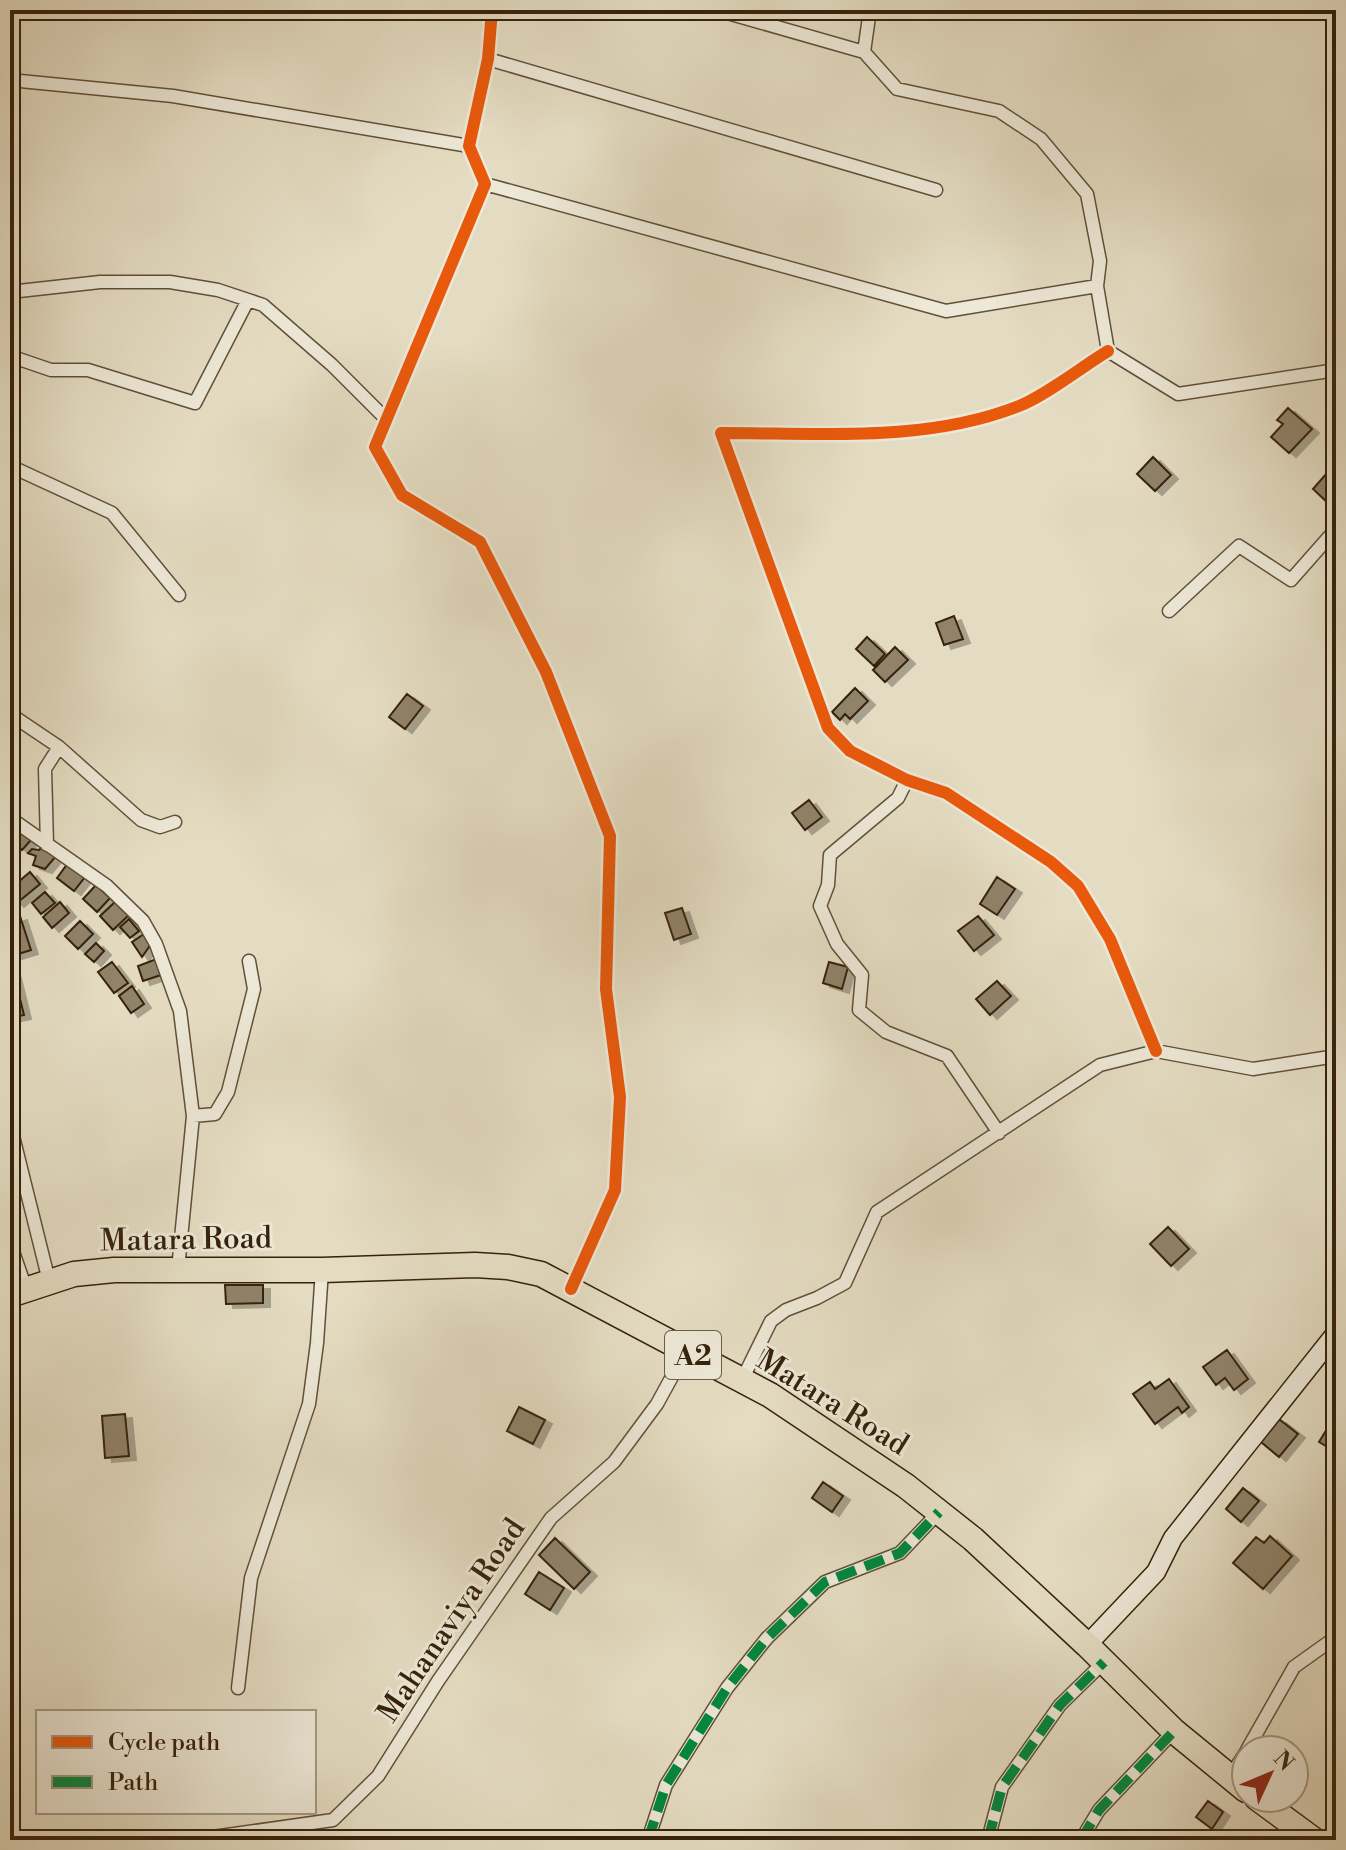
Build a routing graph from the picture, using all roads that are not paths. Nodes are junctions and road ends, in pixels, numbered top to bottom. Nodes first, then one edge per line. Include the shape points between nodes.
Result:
1 (492, 10) edge
2 (717, 10) edge
3 (870, 10) edge
4 (864, 52) junction
5 (488, 59) junction
6 (10, 80) edge
7 (469, 146) junction
8 (485, 184) junction
9 (936, 190) dead end
10 (1097, 286) junction
11 (10, 292) edge
12 (248, 300) junction
13 (1108, 351) junction
14 (10, 356) edge
15 (1336, 370) edge
16 (386, 419) junction
17 (10, 466) edge
18 (1336, 529) edge
19 (179, 595) dead end
20 (1169, 611) dead end
21 (10, 714) edge
22 (59, 747) junction
23 (907, 780) junction
24 (10, 818) edge
25 (175, 822) dead end
26 (47, 845) junction
27 (249, 961) dead end
28 (1156, 1051) junction
29 (1336, 1056) edge
30 (193, 1116) junction
31 (10, 1124) edge
32 (999, 1133) junction
33 (10, 1243) edge
34 (178, 1269) junction
35 (322, 1270) junction
36 (49, 1281) junction
37 (571, 1289) junction
38 (18, 1292) edge
39 (1336, 1333) edge
40 (686, 1351) junction
41 (742, 1380) junction
42 (939, 1512) junction
43 (1336, 1637) edge
44 (1095, 1653) junction
45 (238, 1688) dead end
46 (1174, 1731) junction
47 (1257, 1734) edge
48 (1230, 1778) edge
49 (1279, 1814) edge
50 (211, 1840) edge
51 (648, 1840) edge
52 (988, 1840) edge
53 (1081, 1840) edge
54 (1314, 1840) edge

1 - 5 street
2 - 4 street
3 - 4 street
4 - 10 street via 897,89 999,111 1041,139 1087,194 1100,261
5 - 7 street
5 - 9 street
6 - 7 street via 173,96
7 - 8 street
8 - 10 street via 946,311
8 - 16 street
10 - 13 street
11 - 12 street via 100,282 170,282
12 - 14 street via 195,403 88,370 51,370
12 - 16 street via 263,305
13 - 15 street via 1178,394
13 - 23 street via 1022,406 954,425 887,433 721,433 828,728 850,751
16 - 37 street via 375,447 402,495 480,542 546,672 610,836 606,989 620,1097 615,1190
17 - 19 street via 112,513
18 - 20 street via 1291,580 1239,546
21 - 22 street
22 - 25 street via 141,820 160,827
22 - 26 street via 45,769
23 - 28 street via 946,793 1051,862 1078,886 1110,939
23 - 32 street via 898,798 830,855 820,906 837,944 862,975 859,1010 886,1032 947,1056
24 - 26 street
26 - 30 street via 107,886 143,921 156,944 180,1011
27 - 30 street via 254,989 228,1092 215,1114
28 - 29 street via 1253,1069
28 - 32 street via 1100,1065
30 - 34 street
31 - 36 street
32 - 41 street via 877,1212 845,1283 771,1321
33 - 38 street
34 - 35 highway, Matara Road / A2
34 - 36 highway, Matara Road / A2 via 114,1270
35 - 37 highway, Matara Road / A2 via 508,1267 541,1274
35 - 45 street via 309,1404 251,1578
36 - 38 highway, Matara Road / A2
37 - 40 highway, Matara Road / A2
39 - 44 main road via 1173,1538 1156,1572
40 - 41 highway, Matara Road / A2
40 - 50 street, Mahanaviya Road via 657,1404 614,1462 551,1518 378,1776 333,1820
41 - 42 highway, Matara Road / A2 via 796,1410
42 - 44 highway, Matara Road / A2
42 - 51 street via 900,1553 825,1582 767,1638 727,1688 666,1785
43 - 47 street via 1294,1667
44 - 46 highway, Matara Road / A2
44 - 52 street via 1002,1787
46 - 48 highway, Matara Road / A2
46 - 53 street via 1099,1810
49 - 54 highway

